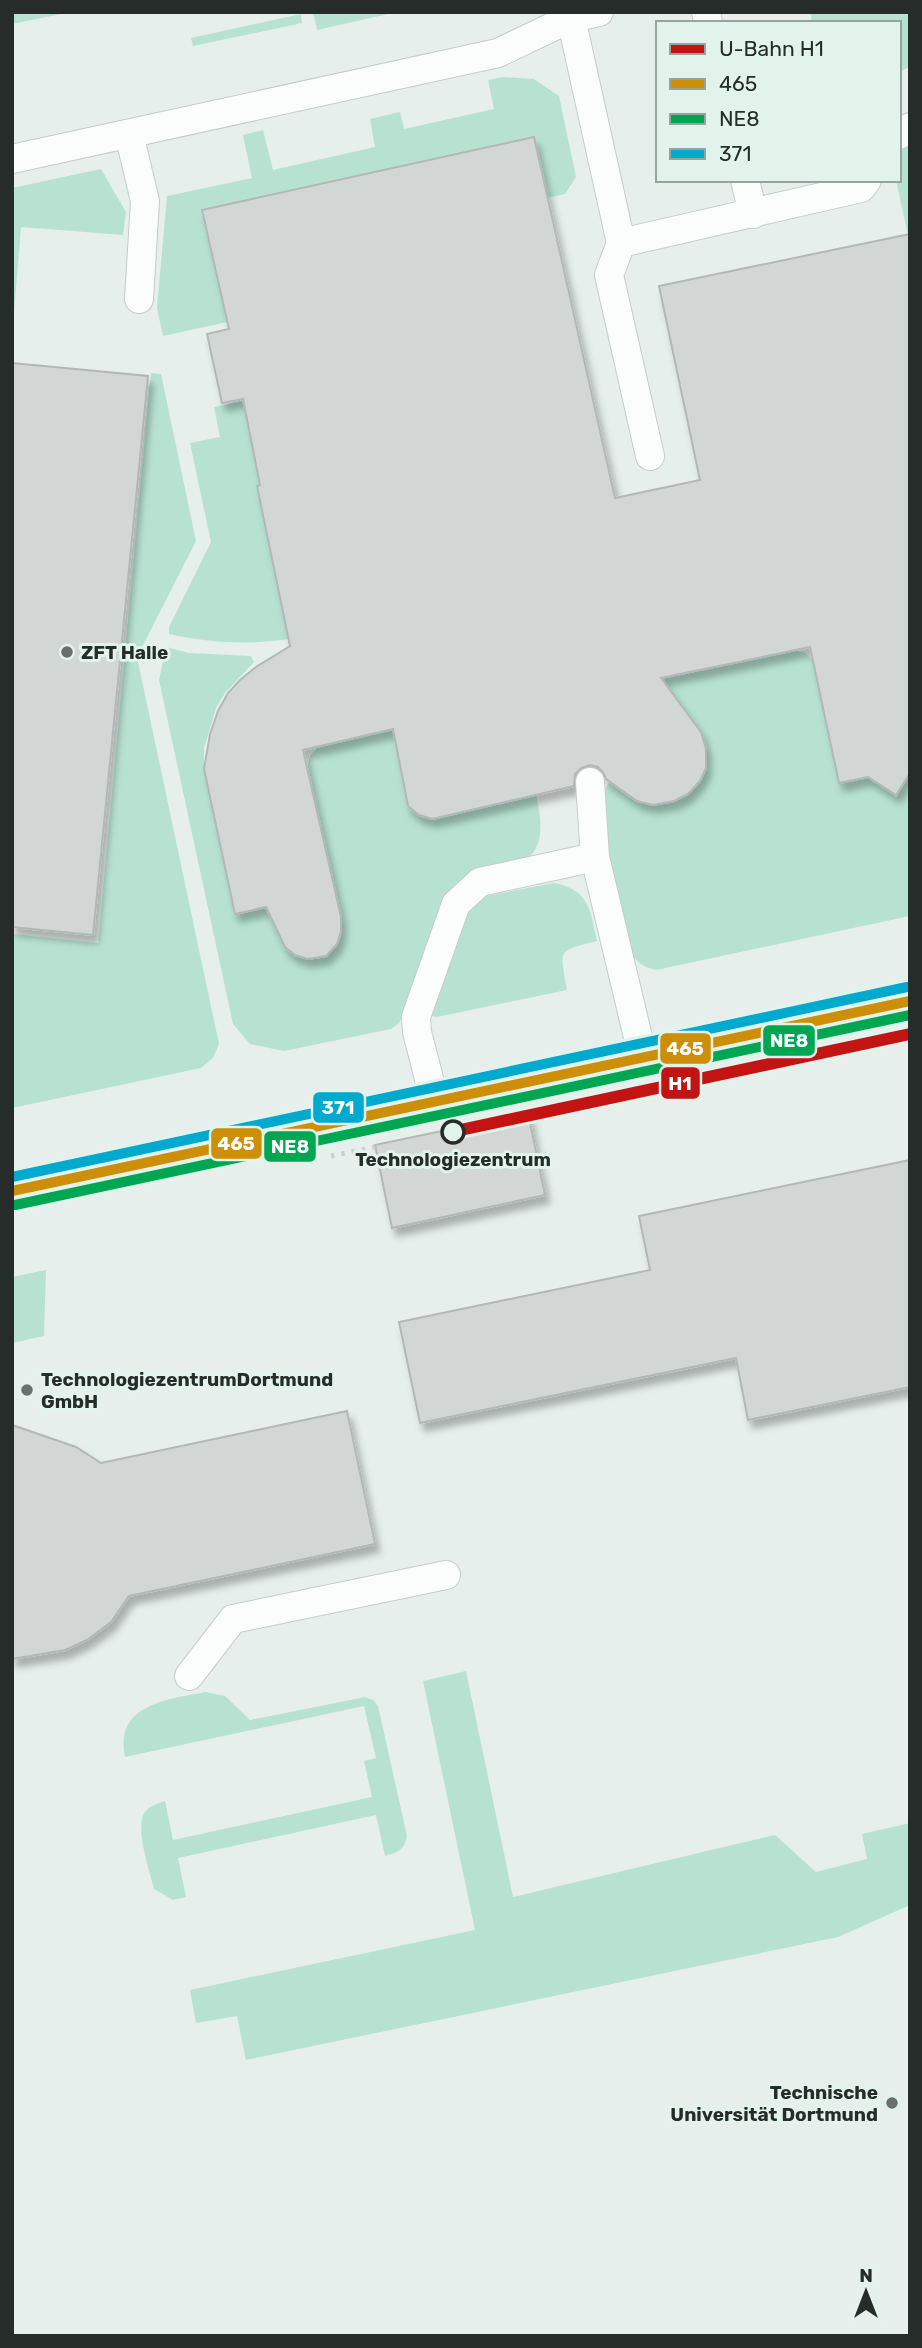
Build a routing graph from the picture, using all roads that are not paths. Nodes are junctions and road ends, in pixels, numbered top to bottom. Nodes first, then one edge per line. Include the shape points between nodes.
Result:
1 (599, 12) edge
2 (571, 18) junction
3 (129, 134) junction
4 (12, 159) edge
5 (745, 182) edge
6 (865, 182) edge
7 (753, 214) junction
8 (621, 243) junction
9 (139, 299) dead end
10 (650, 456) dead end
11 (590, 782) dead end
12 (595, 857) junction
13 (910, 1001) edge
14 (643, 1058) junction
15 (435, 1102) junction
16 (12, 1191) edge
17 (446, 1575) dead end
18 (189, 1676) dead end

1 - 2 lane
2 - 3 lane via 498,53
2 - 8 lane
3 - 4 lane
3 - 9 lane via 145,201
5 - 7 lane
6 - 7 lane via 861,188
7 - 8 lane
8 - 10 lane via 609,275
11 - 12 lane
12 - 14 lane
12 - 15 lane via 480,882 456,904 416,1017
13 - 14 street
14 - 15 street
15 - 16 street
17 - 18 lane via 233,1619

